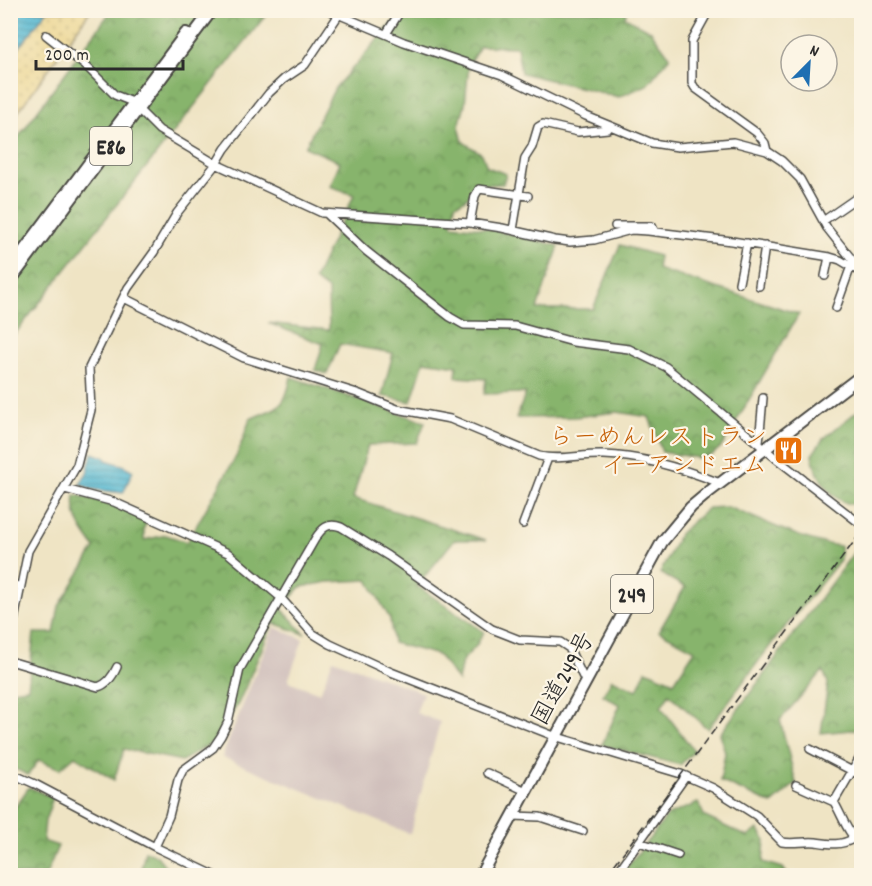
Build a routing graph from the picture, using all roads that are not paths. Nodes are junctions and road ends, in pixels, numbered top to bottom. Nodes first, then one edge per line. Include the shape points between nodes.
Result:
1 (203, 10) edge
2 (212, 10) edge
3 (328, 10) edge
4 (401, 10) edge
5 (709, 10) edge
6 (338, 16) junction
7 (386, 34) junction
8 (46, 35) dead end
9 (130, 101) dead end
10 (142, 113) dead end
11 (609, 126) junction
12 (767, 151) junction
13 (216, 165) junction
14 (861, 194) edge
15 (518, 195) junction
16 (528, 196) dead end
17 (327, 213) junction
18 (823, 221) junction
19 (470, 223) junction
20 (615, 226) dead end
21 (513, 230) junction
22 (655, 232) junction
23 (747, 243) junction
24 (765, 246) junction
25 (829, 257) junction
26 (10, 269) edge
27 (856, 269) edge
28 (825, 276) dead end
29 (10, 281) edge
30 (739, 283) dead end
31 (759, 286) dead end
32 (124, 298) junction
33 (836, 308) dead end
34 (861, 375) edge
35 (764, 398) dead end
36 (762, 446) junction
37 (548, 458) junction
38 (720, 483) junction
39 (65, 489) junction
40 (523, 524) dead end
41 (861, 525) edge
42 (10, 583) edge
43 (20, 587) junction
44 (280, 597) junction
45 (10, 640) edge
46 (10, 661) edge
47 (117, 667) dead end
48 (585, 681) junction
49 (554, 736) junction
50 (810, 748) dead end
51 (861, 754) edge
52 (852, 769) junction
53 (10, 773) edge
54 (487, 773) dead end
55 (686, 776) junction
56 (861, 776) edge
57 (796, 785) dead end
58 (526, 791) junction
59 (834, 802) junction
60 (513, 816) junction
61 (583, 831) dead end
62 (853, 839) junction
63 (639, 842) junction
64 (861, 845) edge
65 (155, 847) junction
66 (678, 855) dead end
67 (861, 867) edge
68 (216, 876) edge
69 (480, 876) edge
70 (615, 876) edge
71 (859, 876) edge

1 - 26 highway, E86
2 - 29 highway, E86
3 - 6 street
4 - 7 street
5 - 12 street via 692,41 692,83 757,133
6 - 7 street
6 - 13 street via 305,65 269,93
7 - 11 street via 502,75
8 - 9 street via 115,95
10 - 13 street via 159,130
11 - 12 street via 652,143 696,146 728,141
11 - 15 street via 583,132 540,125 525,158
12 - 18 street via 800,179
13 - 17 street
13 - 32 street via 177,213
14 - 18 street
15 - 16 street
15 - 19 street via 479,189
15 - 21 street
17 - 19 street
17 - 36 street via 366,251 457,321 473,326 515,326 573,342 629,349 666,367
18 - 27 street
19 - 21 street
20 - 22 street via 651,226
21 - 22 street via 570,242 631,230
22 - 23 street
23 - 24 street
23 - 30 street
24 - 25 street
24 - 31 street
25 - 27 street
25 - 28 street
27 - 33 street
32 - 37 street via 244,358 397,409 450,419
32 - 39 street via 89,368 89,421 81,456
34 - 36 highway, 国道249号 / 249
35 - 36 street
36 - 38 highway, 国道249号 / 249
36 - 41 street
37 - 38 street via 634,456
37 - 40 street
38 - 48 highway, 国道249号 / 249 via 691,507 662,542
39 - 43 street via 31,543
39 - 44 street via 114,502 228,554
42 - 43 street
43 - 45 street
44 - 48 street via 320,531 336,525 388,556 492,629 520,640 565,644
44 - 49 street via 312,633 330,644
44 - 65 street via 240,669 228,722 213,748 183,770
46 - 47 street via 98,687 112,677
48 - 49 highway, 国道249号 / 249
49 - 55 street
49 - 58 highway, 国道249号 / 249
50 - 52 street
51 - 52 street
52 - 56 street
52 - 59 street
53 - 65 street
54 - 58 street
55 - 62 street via 757,816 782,842 830,845
55 - 63 street
57 - 59 street
58 - 60 highway, 国道249号 / 249
59 - 62 street
60 - 61 street via 540,817
60 - 69 highway, 国道249号 / 249
62 - 64 street
63 - 66 street
63 - 70 street
65 - 68 street
67 - 71 street

